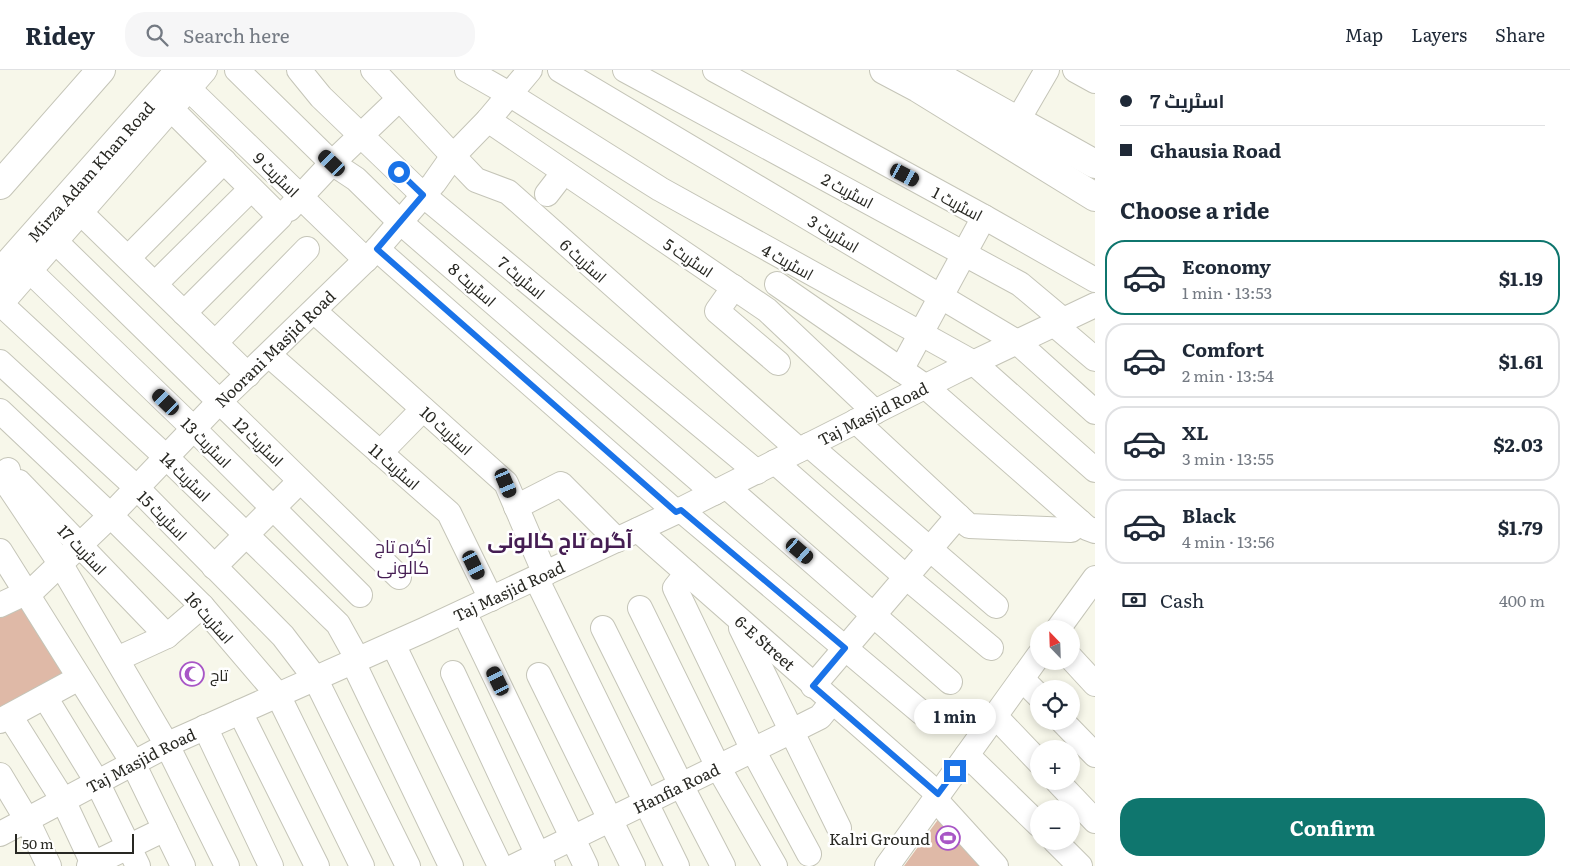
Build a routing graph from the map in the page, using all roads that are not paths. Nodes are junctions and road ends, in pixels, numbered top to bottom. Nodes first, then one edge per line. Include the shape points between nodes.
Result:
1 (101, 70) edge
2 (205, 70) edge
3 (237, 70) edge
4 (299, 70) edge
5 (373, 70) edge
6 (467, 70) edge
7 (530, 70) edge
8 (560, 70) edge
9 (626, 70) edge
10 (714, 70) edge
11 (886, 70) edge
12 (927, 70) edge
13 (1047, 70) edge
14 (1075, 70) edge
15 (185, 79) edge
16 (1095, 81) edge
17 (509, 94) junction
18 (400, 99) junction
19 (171, 109) junction
20 (488, 120) junction
21 (1011, 132) junction
22 (362, 136) junction
23 (453, 156) junction
24 (224, 161) junction
25 (332, 163) junction
26 (1095, 164) edge
27 (564, 172) junction
28 (0, 185) edge
29 (251, 188) junction
30 (547, 194) dead end
31 (423, 195) junction
32 (300, 196) junction
33 (1095, 197) edge
34 (80, 212) junction
35 (280, 217) junction
36 (984, 217) junction
37 (400, 222) junction
38 (55, 241) junction
39 (307, 249) dead end
40 (964, 253) junction
41 (372, 254) junction
42 (128, 258) junction
43 (30, 271) junction
44 (0, 273) edge
45 (1095, 280) edge
46 (155, 284) junction
47 (778, 284) dead end
48 (734, 287) junction
49 (940, 296) junction
50 (0, 304) edge
51 (1095, 305) edge
52 (314, 311) junction
53 (184, 313) junction
54 (1059, 322) junction
55 (921, 334) junction
56 (1017, 342) junction
57 (215, 343) junction
58 (269, 355) junction
59 (1095, 359) edge
60 (0, 362) edge
61 (778, 363) dead end
62 (974, 363) junction
63 (901, 370) junction
64 (248, 375) junction
65 (926, 387) junction
66 (219, 402) junction
67 (423, 409) junction
68 (0, 411) edge
69 (1095, 412) edge
70 (866, 417) junction
71 (193, 428) junction
72 (804, 448) junction
73 (380, 452) junction
74 (166, 457) junction
75 (4, 466) edge
76 (766, 467) junction
77 (1095, 470) edge
78 (300, 481) junction
79 (137, 488) junction
80 (720, 490) junction
81 (516, 506) junction
82 (273, 508) junction
83 (679, 511) junction
84 (110, 515) junction
85 (958, 516) junction
86 (1088, 527) edge
87 (246, 535) junction
88 (628, 535) junction
89 (79, 545) junction
90 (930, 549) junction
91 (0, 552) edge
92 (60, 564) junction
93 (214, 567) junction
94 (687, 573) junction
95 (540, 576) junction
96 (399, 577) dead end
97 (906, 577) junction
98 (25, 593) junction
99 (1091, 594) edge
100 (360, 595) dead end
101 (491, 599) junction
102 (0, 605) edge
103 (202, 606) junction
104 (996, 606) dead end
105 (640, 608) dead end
106 (464, 612) junction
107 (735, 615) junction
108 (874, 615) junction
109 (1066, 620) edge
110 (603, 628) dead end
111 (167, 636) junction
112 (393, 644) junction
113 (845, 648) junction
114 (990, 648) dead end
115 (117, 659) junction
116 (355, 661) junction
117 (1030, 668) edge
118 (1080, 668) edge
119 (453, 673) dead end
120 (539, 674) dead end
121 (79, 678) junction
122 (316, 678) junction
123 (1022, 679) junction
124 (950, 682) dead end
125 (1095, 684) edge
126 (813, 686) junction
127 (1030, 687) edge
128 (278, 695) junction
129 (45, 697) junction
130 (832, 702) junction
131 (240, 712) junction
132 (922, 713) dead end
133 (995, 716) junction
134 (5, 719) edge
135 (205, 727) junction
136 (1070, 730) edge
137 (792, 731) junction
138 (167, 745) junction
139 (753, 750) junction
140 (1030, 753) edge
141 (967, 755) junction
142 (1095, 756) edge
143 (133, 763) junction
144 (718, 767) junction
145 (0, 775) edge
146 (96, 782) junction
147 (681, 785) junction
148 (1066, 790) edge
149 (937, 797) junction
150 (63, 800) junction
151 (645, 803) junction
152 (1030, 816) edge
153 (27, 820) junction
154 (609, 820) junction
155 (1095, 821) edge
156 (839, 828) dead end
157 (165, 829) junction
158 (0, 834) edge
159 (572, 838) junction
160 (1064, 850) edge
161 (809, 854) dead end
162 (133, 856) edge
163 (541, 860) edge
164 (92, 865) edge
165 (49, 866) edge
166 (183, 866) edge
167 (228, 866) edge
168 (271, 866) edge
169 (317, 866) edge
170 (362, 866) edge
171 (408, 866) edge
172 (451, 866) edge
173 (500, 866) edge
174 (515, 866) edge
175 (586, 866) edge
176 (632, 866) edge
177 (677, 866) edge
178 (723, 866) edge
179 (775, 866) edge
180 (887, 866) edge
181 (996, 866) edge
182 (1080, 866) edge

1 - 28 main road
2 - 15 street
3 - 25 street, اسٹریٹ 8
4 - 22 street, اسٹریٹ 7 via 321,97
5 - 18 street, اسٹریٹ 6
6 - 17 street, اسٹریٹ 4
7 - 17 street, Noorani Masjid Road
8 - 49 street, اسٹریٹ 3
9 - 40 street, اسٹریٹ 2
10 - 36 street, اسٹریٹ 1
11 - 21 main road
12 - 21 main road
13 - 21 street
14 - 16 street
15 - 19 street
15 - 32 street, اسٹریٹ 9
15 - 44 main road, Mirza Adam Khan Road
17 - 20 street, Noorani Masjid Road
17 - 55 street, اسٹریٹ 4 via 660,189
18 - 22 street
18 - 23 street, اسٹریٹ 6
19 - 24 street
19 - 34 street
20 - 23 street, Noorani Masjid Road
20 - 27 street, اسٹریٹ 5
21 - 26 main road
21 - 33 main road
22 - 25 street
22 - 31 street, اسٹریٹ 7
23 - 31 street, Noorani Masjid Road
23 - 72 street, اسٹریٹ 6 via 476,180 508,192
24 - 29 street
24 - 42 street
25 - 32 street
25 - 37 street, اسٹریٹ 8 via 356,180
27 - 30 street
27 - 48 street, اسٹریٹ 5
29 - 35 street
29 - 46 street
31 - 37 street, Noorani Masjid Road
31 - 76 street, اسٹریٹ 7
32 - 35 street
32 - 41 street, اسٹریٹ 9
34 - 38 street
34 - 42 street
35 - 53 street
36 - 40 street
36 - 45 street, اسٹریٹ 1
37 - 41 street, Noorani Masjid Road
37 - 80 street, اسٹریٹ 8
38 - 43 street
38 - 66 street, اسٹریٹ 12
39 - 57 street
40 - 49 street
40 - 54 street, اسٹریٹ 2 via 1020,284
41 - 52 street, Noorani Masjid Road
41 - 83 street, اسٹریٹ 9
42 - 46 street
43 - 50 street
43 - 71 street, اسٹریٹ 13
46 - 53 street
47 - 63 street
48 - 61 street via 717,311
48 - 70 street, اسٹریٹ 5 via 767,310
49 - 55 street
49 - 56 street, اسٹریٹ 3
50 - 74 street, اسٹریٹ 14
51 - 54 street, Taj Masjid Road
52 - 58 street, Noorani Masjid Road
52 - 67 street, اسٹریٹ 10
53 - 57 street
54 - 56 street, Taj Masjid Road
54 - 59 street, اسٹریٹ 2
55 - 62 street, اسٹریٹ 4
55 - 63 street
56 - 62 street, Taj Masjid Road
56 - 69 street, اسٹریٹ 3
57 - 64 street
58 - 64 street, Noorani Masjid Road
58 - 73 street, اسٹریٹ 11
60 - 79 street, اسٹریٹ 15
62 - 65 street, Taj Masjid Road
62 - 77 street, اسٹریٹ 4
63 - 65 street
64 - 66 street, Noorani Masjid Road
65 - 70 street, Taj Masjid Road
65 - 86 street
66 - 71 street, Noorani Masjid Road
66 - 78 street, اسٹریٹ 12
67 - 73 street
67 - 81 street, اسٹریٹ 10 via 506,483
68 - 84 street, اسٹریٹ 16
70 - 72 street, Taj Masjid Road
70 - 85 street, اسٹریٹ 5
71 - 74 street, Noorani Masjid Road
71 - 82 street, اسٹریٹ 13
72 - 76 street, Taj Masjid Road
72 - 90 street, اسٹریٹ 6
73 - 101 street, اسٹریٹ 11 via 449,513
74 - 79 street, Noorani Masjid Road
74 - 87 street, اسٹریٹ 14
75 - 89 street, اسٹریٹ 17
75 - 92 street via 2,476
76 - 80 street, Taj Masjid Road
76 - 97 street, اسٹریٹ 7
78 - 82 street
78 - 96 street, اسٹریٹ 12
79 - 84 street, Noorani Masjid Road
79 - 93 street, اسٹریٹ 15
80 - 83 street, Taj Masjid Road
80 - 108 street, اسٹریٹ 8
81 - 88 street, 6-E Street via 561,484
81 - 95 street, اسٹریٹ 10
82 - 87 street
82 - 100 street, اسٹریٹ 13
83 - 88 street, Taj Masjid Road
83 - 113 street, اسٹریٹ 9
84 - 89 street, Noorani Masjid Road
84 - 103 street, اسٹریٹ 16
85 - 86 street, اسٹریٹ 5 via 969,526 1071,530
85 - 90 street
87 - 93 street
87 - 116 street, اسٹریٹ 14 via 338,624
88 - 94 street, 6-E Street
88 - 95 street, Taj Masjid Road
89 - 92 street, Noorani Masjid Road
89 - 111 street, اسٹریٹ 17
90 - 97 street
90 - 104 street, اسٹریٹ 6
91 - 98 street
92 - 98 street, Noorani Masjid Road
92 - 115 street
93 - 122 street, اسٹریٹ 15 via 283,636
94 - 107 street, 6-E Street
94 - 139 street via 675,588
95 - 101 street, Taj Masjid Road
95 - 151 street, اسٹریٹ 10
97 - 108 street
97 - 114 street, اسٹریٹ 7
98 - 102 street, Noorani Masjid Road
98 - 121 street
99 - 109 street
101 - 106 street, Taj Masjid Road
103 - 111 street
103 - 128 street, اسٹریٹ 16
105 - 144 street
106 - 112 street, Taj Masjid Road
106 - 159 street
107 - 126 street, 6-E Street
107 - 137 street
108 - 113 street
108 - 124 street, اسٹریٹ 8
110 - 147 street
111 - 115 street
112 - 116 street, Taj Masjid Road
112 - 173 street
113 - 126 street
113 - 132 street, اسٹریٹ 9
115 - 138 street
116 - 122 street, Taj Masjid Road
116 - 172 street, اسٹریٹ 14
117 - 123 street
118 - 125 street
119 - 163 street
120 - 154 street
121 - 129 street
121 - 143 street
122 - 128 street, Taj Masjid Road
122 - 171 street, اسٹریٹ 15
123 - 127 street
123 - 133 street
126 - 130 street, 6-E Street
128 - 131 street, Taj Masjid Road
128 - 170 street, اسٹریٹ 16
129 - 134 street
129 - 146 street
130 - 137 street, Hanfia Road via 820,717
130 - 149 street, 6-E Street
131 - 135 street, Taj Masjid Road
131 - 169 street
133 - 140 street
133 - 141 street
134 - 150 street
135 - 138 street, Taj Masjid Road
135 - 168 street
136 - 142 street
137 - 139 street, Hanfia Road
137 - 156 street
138 - 143 street, Taj Masjid Road
138 - 167 street
139 - 144 street, Hanfia Road
139 - 161 street
141 - 149 street
141 - 152 street
143 - 146 street, Taj Masjid Road
143 - 157 street
144 - 147 street, Hanfia Road
144 - 179 street
145 - 153 street
146 - 150 street, Taj Masjid Road
146 - 162 street
147 - 151 street, Hanfia Road
147 - 178 street
148 - 155 street
149 - 180 street
149 - 181 street, 6-E Street
150 - 153 street, Taj Masjid Road
150 - 164 street
151 - 154 street, Hanfia Road
151 - 177 street, اسٹریٹ 10
153 - 158 street, Taj Masjid Road
153 - 165 street
154 - 159 street, Hanfia Road
154 - 176 street
157 - 162 street
157 - 166 street
159 - 163 street, Hanfia Road
159 - 175 street
160 - 182 street
162 - 164 street
163 - 174 street, Hanfia Road

